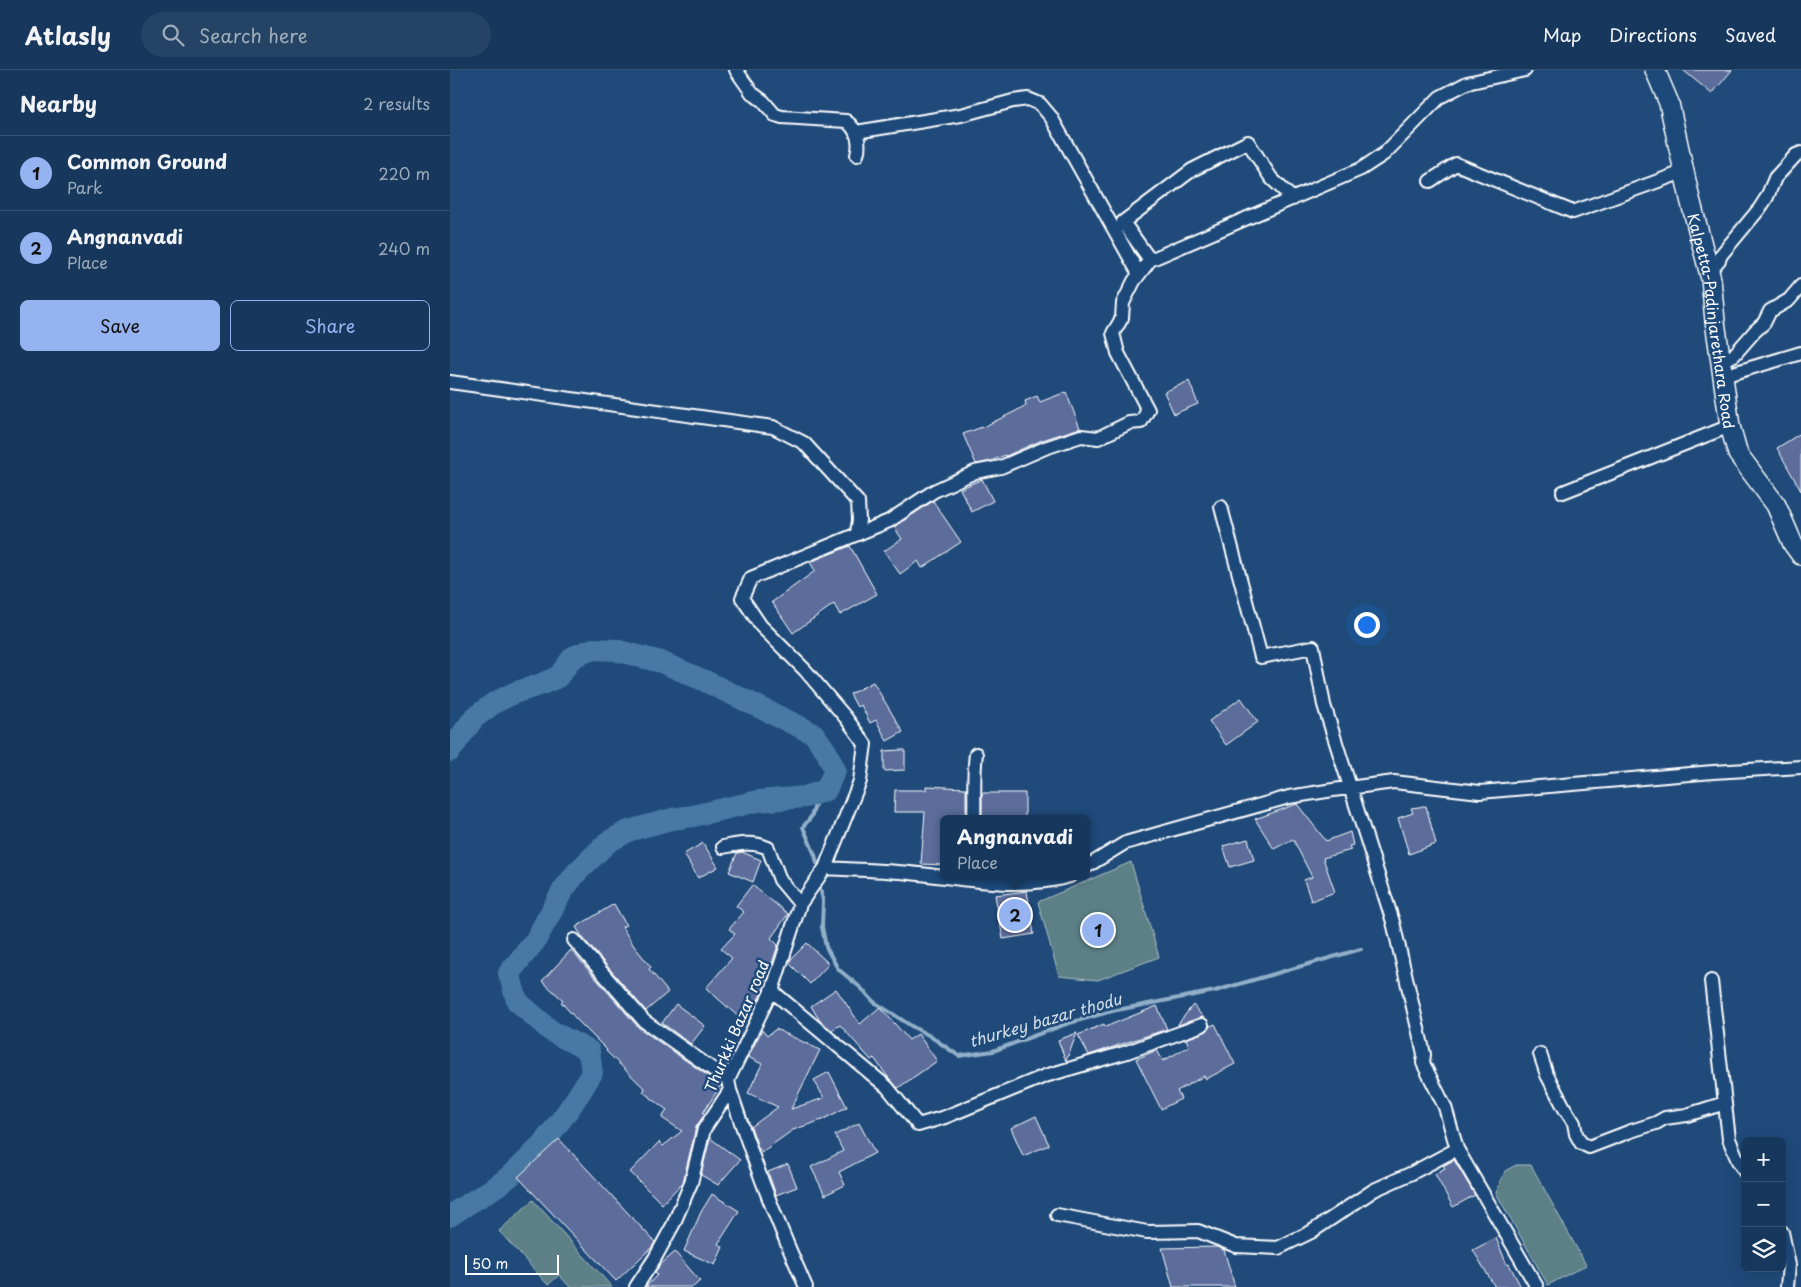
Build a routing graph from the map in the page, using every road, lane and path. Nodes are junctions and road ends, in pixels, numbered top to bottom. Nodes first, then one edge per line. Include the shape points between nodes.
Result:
1 (736, 70) edge
2 (1525, 70) edge
3 (1655, 70) edge
4 (856, 132) junction
5 (1801, 153) edge
6 (857, 156) dead end
7 (1683, 172) junction
8 (1430, 181) dead end
9 (1293, 199) junction
10 (1150, 260) junction
11 (1709, 272) junction
12 (1139, 274) junction
13 (1801, 286) edge
14 (1801, 353) edge
15 (1722, 369) junction
16 (450, 382) edge
17 (1730, 426) junction
18 (1563, 492) dead end
19 (1221, 507) dead end
20 (857, 533) junction
21 (1801, 555) edge
22 (976, 754) dead end
23 (1801, 767) edge
24 (1351, 788) junction
25 (974, 815) edge
26 (723, 847) dead end
27 (1090, 865) edge
28 (825, 868) junction
29 (940, 876) edge
30 (992, 880) edge
31 (1052, 880) edge
32 (800, 904) junction
33 (574, 940) dead end
34 (1711, 981) dead end
35 (772, 990) junction
36 (1202, 1025) dead end
37 (1540, 1054) dead end
38 (729, 1085) junction
39 (1725, 1103) junction
40 (1457, 1149) junction
41 (1741, 1166) edge
42 (1057, 1214) dead end
43 (1786, 1251) edge
44 (636, 1287) edge
45 (806, 1287) edge
46 (1537, 1287) edge
47 (1787, 1287) edge

1 - 4 street via 752,93 763,100 774,115 846,121
2 - 9 street via 1467,83 1440,97 1384,154 1362,169
3 - 7 main road, Kalpetta-Padinjarethara Road via 1669,103
4 - 6 street
4 - 12 street via 961,115 1013,100 1028,98 1040,104 1051,117
5 - 11 street via 1796,154 1775,178 1760,208
7 - 8 street via 1573,212 1456,164
7 - 11 main road, Kalpetta-Padinjarethara Road
9 - 10 street
9 - 10 street via 1271,178 1248,142 1192,170 1123,222
10 - 12 street
11 - 15 main road, Kalpetta-Padinjarethara Road
12 - 20 street via 1113,333 1118,353 1148,410 1141,422 1129,423 1098,438 1081,436 1001,467 975,472 934,491 888,521
13 - 15 street via 1788,300 1770,311 1764,323
14 - 15 street
15 - 17 main road, Kalpetta-Padinjarethara Road
16 - 20 street via 773,427 804,443 858,502
17 - 18 street
17 - 21 main road, Kalpetta-Padinjarethara Road via 1738,454 1776,505
19 - 24 street via 1261,657 1313,647 1324,705
20 - 28 street, Thurkki Bazar road via 751,578 742,598 761,626 805,670 865,744 860,781
22 - 25 street
23 - 24 street via 1480,792 1394,782
24 - 27 street via 1289,797 1125,843
24 - 40 street via 1393,922 1424,1054 1423,1063 1445,1107
26 - 32 street via 746,843 768,848 780,880
28 - 29 street
28 - 32 street, Thurkki Bazar road
30 - 31 street via 1039,883
32 - 35 street, Thurkki Bazar road
33 - 38 street via 644,1021
34 - 39 street
35 - 36 street via 887,1087 918,1125 1045,1076 1127,1052
35 - 38 street, Thurkki Bazar road
37 - 39 street via 1547,1075 1574,1123 1576,1134 1589,1148 1665,1118
38 - 44 street, Thurkki Bazar road via 704,1129 691,1184 673,1225
38 - 45 street via 754,1164
39 - 41 street via 1729,1139
40 - 42 street via 1374,1190 1311,1232 1278,1248 1236,1246 1198,1231 1147,1232
40 - 46 street
43 - 47 street via 1789,1266

